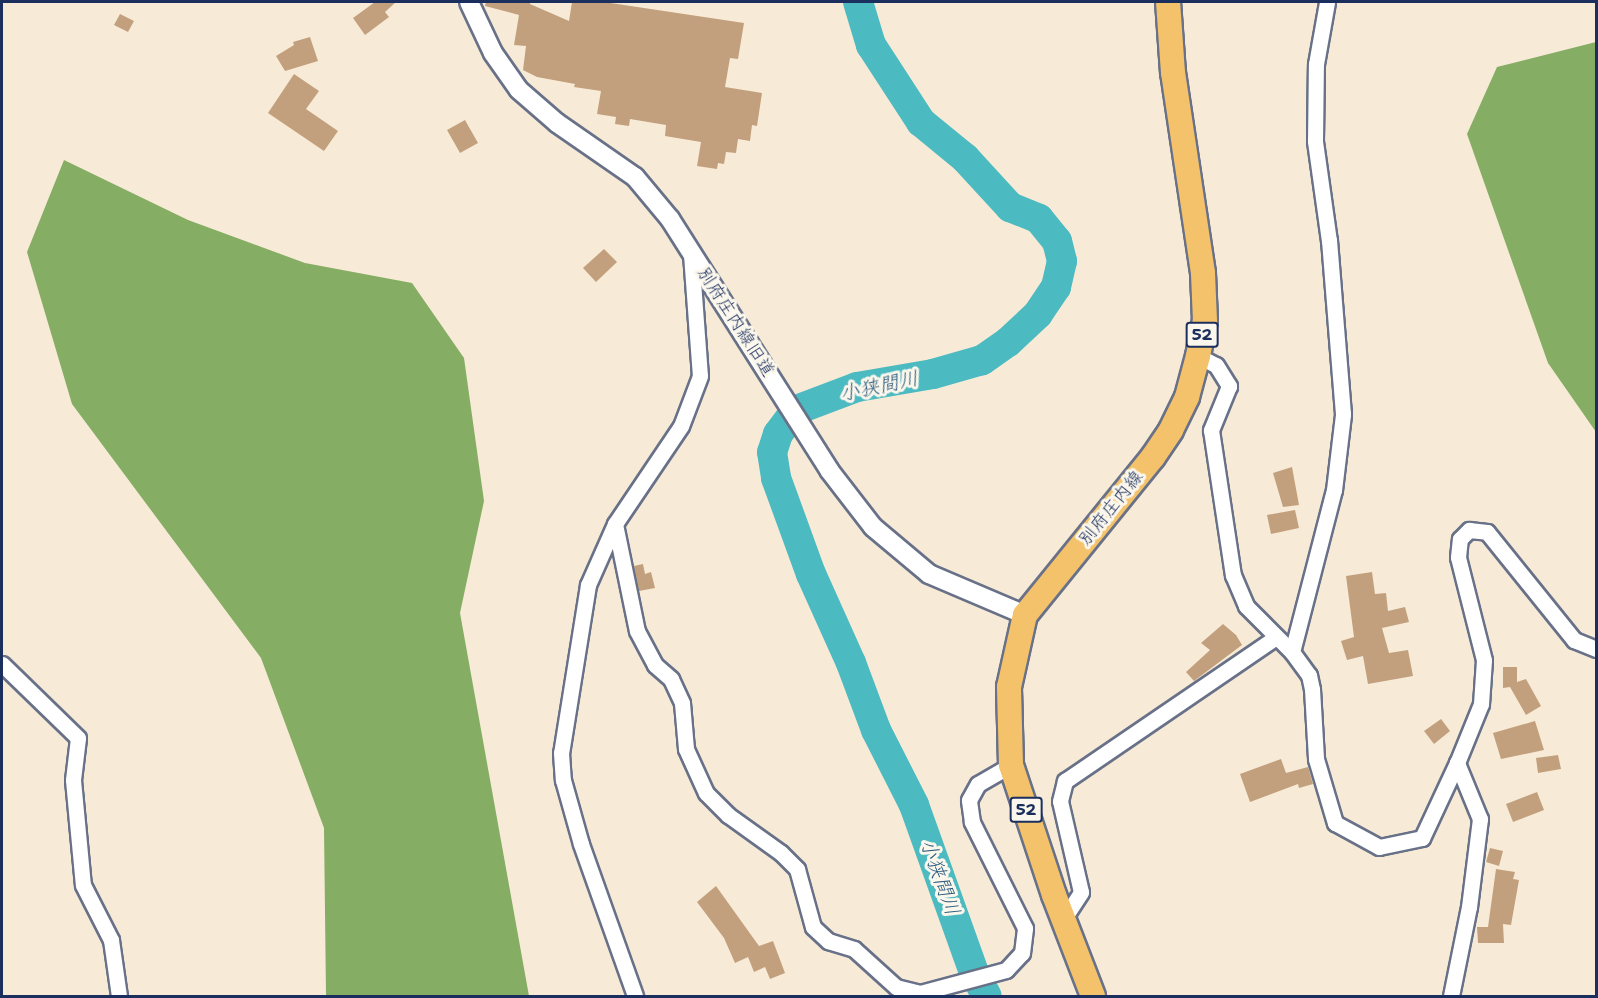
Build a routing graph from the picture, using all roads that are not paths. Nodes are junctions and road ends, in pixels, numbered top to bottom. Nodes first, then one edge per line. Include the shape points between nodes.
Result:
1 (469, 2) edge
2 (1168, 2) edge
3 (1327, 2) edge
4 (691, 254) junction
5 (1198, 356) junction
6 (615, 524) junction
7 (1025, 615) junction
8 (1276, 637) junction
9 (1596, 649) edge
10 (1292, 652) junction
11 (2, 664) edge
12 (1457, 763) junction
13 (1011, 765) junction
14 (1064, 920) junction
15 (119, 996) edge
16 (634, 996) edge
17 (1093, 996) edge
18 (1451, 996) edge

1 - 4 street, 別府庄内線旧道 via 493,53 519,90 557,123 635,177 670,219
2 - 5 main road, 別府庄内線 / 52 via 1173,73 1203,273 1205,321
3 - 10 street via 1316,64 1316,141 1329,241 1342,414 1334,490
4 - 6 street via 700,376 681,426
4 - 7 street, 別府庄内線旧道 via 829,470 873,527 929,574
5 - 7 main road, 別府庄内線 / 52 via 1187,397 1172,430
5 - 8 street via 1216,365 1229,386 1211,430 1233,575 1246,606
6 - 13 street via 637,631 655,665 671,679 682,704 686,749 706,793 797,869 813,927 828,942 854,950 896,987 920,993 1006,970 1022,953 1025,928 972,822 969,800 978,784
6 - 16 street via 588,585 561,753 563,780 581,844
7 - 13 main road, 別府庄内線 / 52 via 1010,687
8 - 10 street
8 - 14 street via 1065,781 1060,801 1081,892
9 - 12 street via 1575,640 1487,532 1469,530 1460,539 1458,557 1484,660 1481,704
10 - 12 street via 1311,682 1316,759 1335,823 1379,847 1422,838
11 - 15 street via 78,738 73,780 83,885 111,940
12 - 18 street via 1480,819 1469,908
13 - 14 main road, 別府庄内線 / 52
14 - 17 main road, 別府庄内線 / 52

